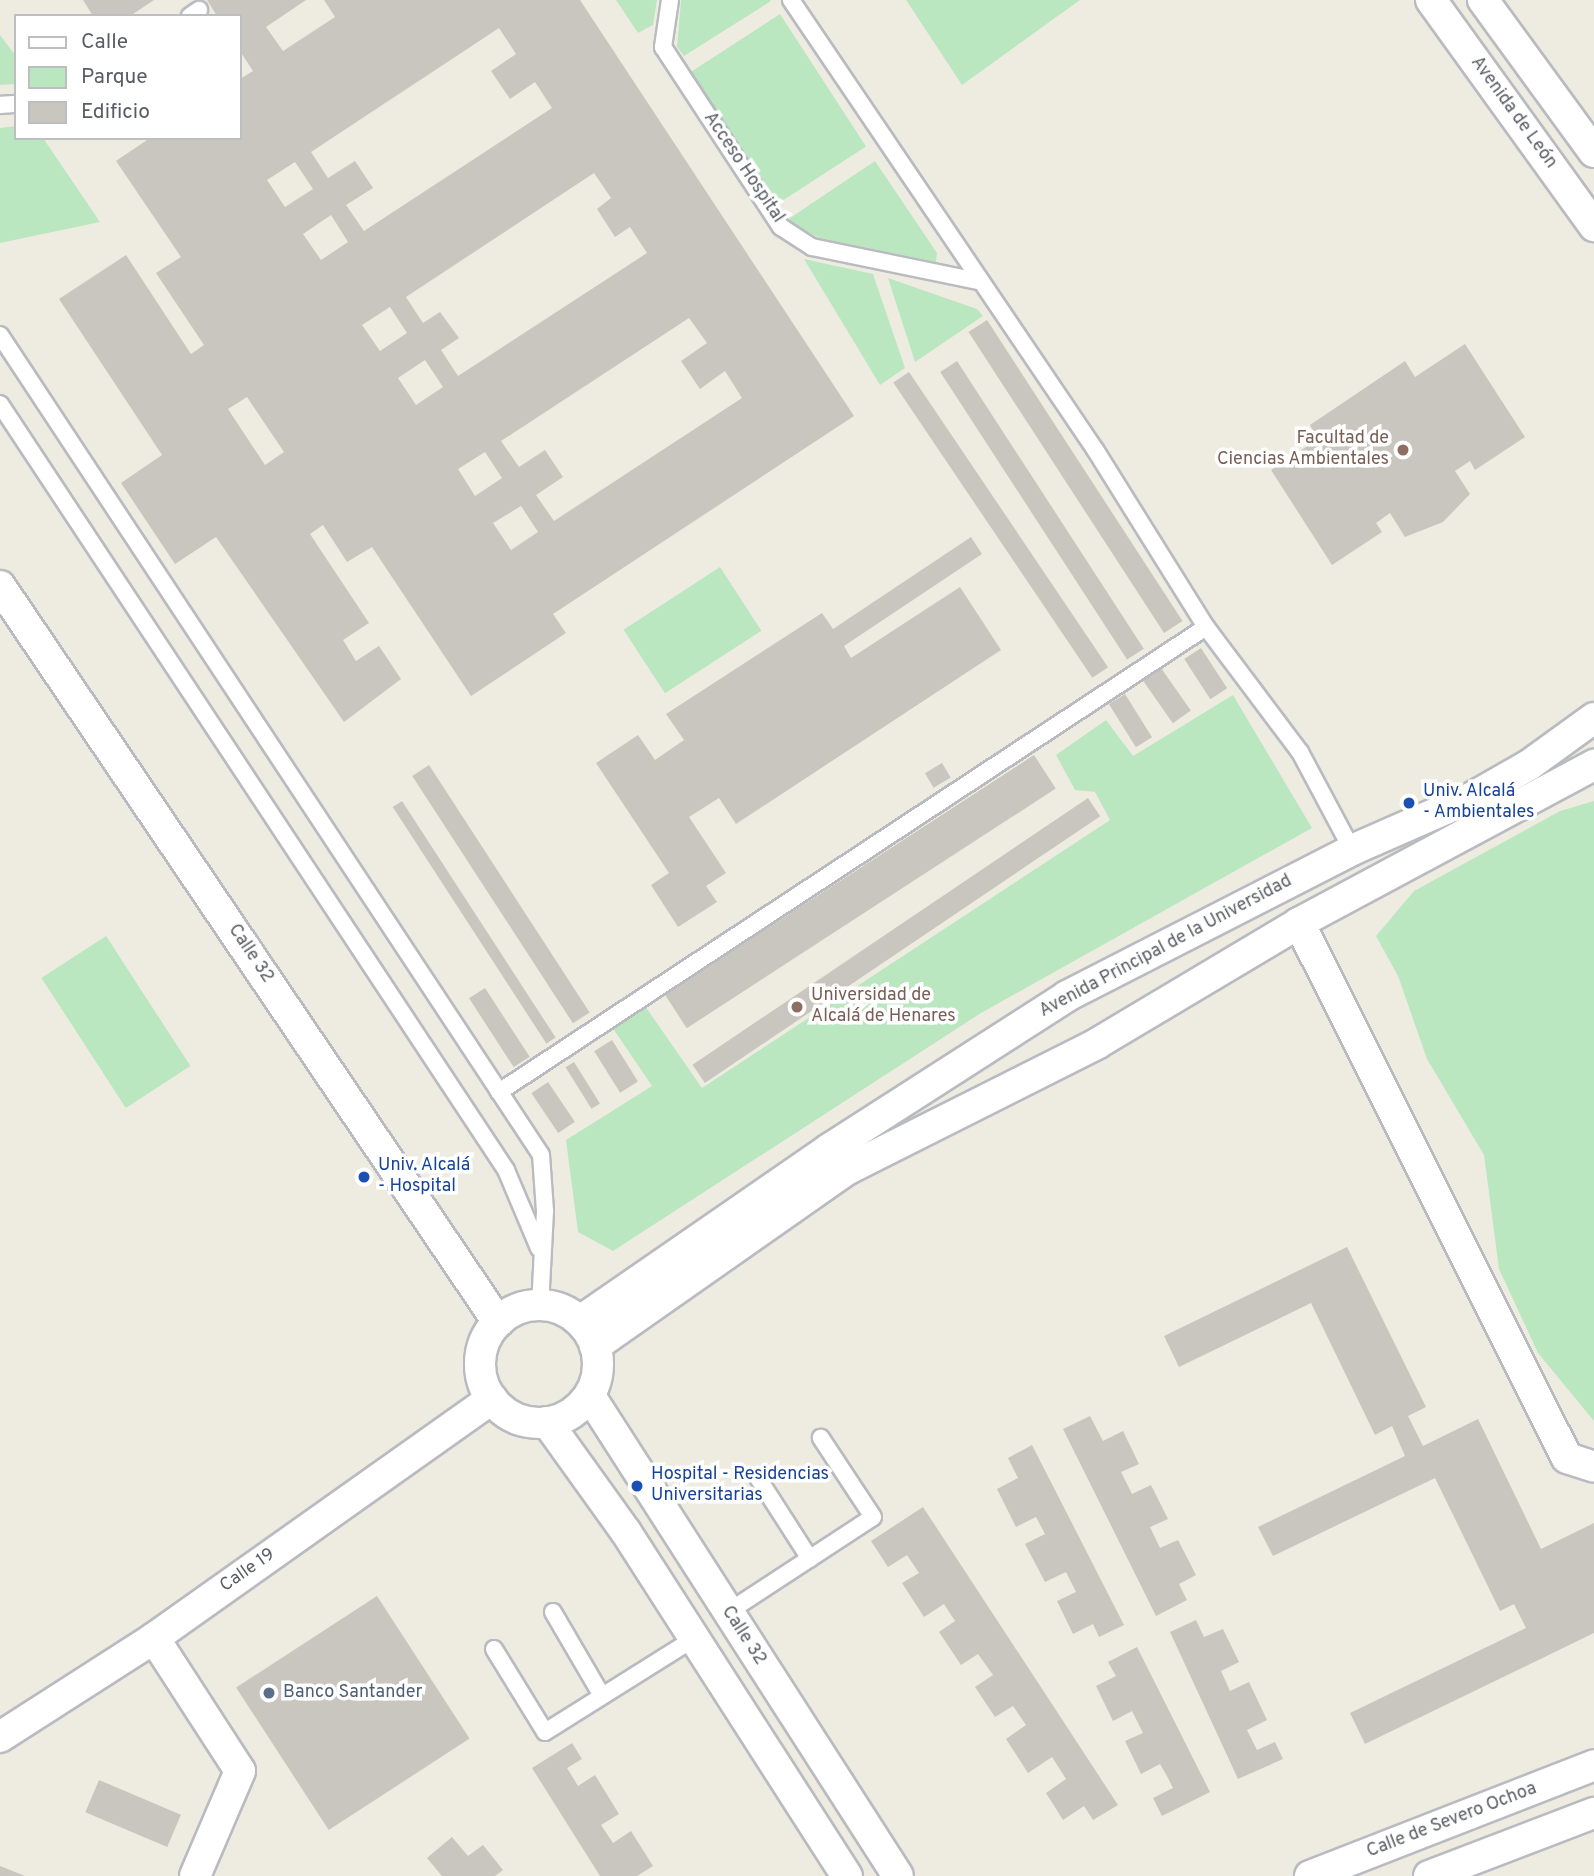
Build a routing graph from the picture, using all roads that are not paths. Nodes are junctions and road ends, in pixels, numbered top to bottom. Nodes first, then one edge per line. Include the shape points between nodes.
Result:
1 (670, 0) edge
2 (791, 0) edge
3 (1431, 0) edge
4 (1483, 0) edge
5 (1594, 152) edge
6 (1594, 226) edge
7 (978, 281) junction
8 (0, 335) edge
9 (0, 404) edge
10 (0, 586) edge
11 (1206, 627) junction
12 (1594, 718) edge
13 (1594, 765) edge
14 (1352, 850) junction
15 (1299, 923) junction
16 (499, 1092) junction
17 (541, 1254) junction
18 (540, 1306) junction
19 (498, 1322) junction
20 (587, 1333) junction
21 (590, 1396) junction
22 (492, 1399) junction
23 (547, 1422) junction
24 (821, 1438) dead end
25 (1594, 1467) edge
26 (758, 1478) dead end
27 (810, 1559) junction
28 (553, 1612) dead end
29 (728, 1612) junction
30 (154, 1638) junction
31 (693, 1639) junction
32 (494, 1649) dead end
33 (602, 1696) junction
34 (0, 1737) edge
35 (1594, 1765) edge
36 (1594, 1813) edge
37 (195, 1876) edge
38 (847, 1876) edge
39 (898, 1876) edge
40 (1310, 1876) edge
41 (1429, 1876) edge

1 - 7 lane, Acceso Hospital via 663,47 781,227 812,247
2 - 7 lane
3 - 6 street, Avenida de León
4 - 5 street
7 - 11 lane via 1096,451
8 - 16 lane
9 - 17 lane via 506,1170
10 - 19 street, Calle 32
11 - 14 lane via 1300,752
11 - 16 lane
12 - 14 street, Avenida Principal de la Universidad via 1541,758 1473,797
13 - 15 street
14 - 20 street, Avenida Principal de la Universidad via 1067,996 830,1149
15 - 20 street via 1098,1043 846,1170
15 - 25 street via 1567,1458
16 - 17 lane via 541,1156
17 - 18 lane
18 - 19 street via 525,1307
18 - 20 street
19 - 22 street via 488,1335 480,1368
20 - 21 street via 596,1380
21 - 23 street via 578,1409
21 - 29 street, Calle 32
22 - 23 street via 516,1418
22 - 30 street, Calle 19
23 - 31 street
24 - 27 lane via 873,1517
26 - 27 lane
27 - 29 lane
28 - 33 lane
29 - 39 street, Calle 32
30 - 34 street, Calle 19
30 - 37 street via 240,1771
31 - 33 lane
31 - 38 street
32 - 33 lane via 545,1732
35 - 40 street, Calle de Severo Ochoa
36 - 41 street

